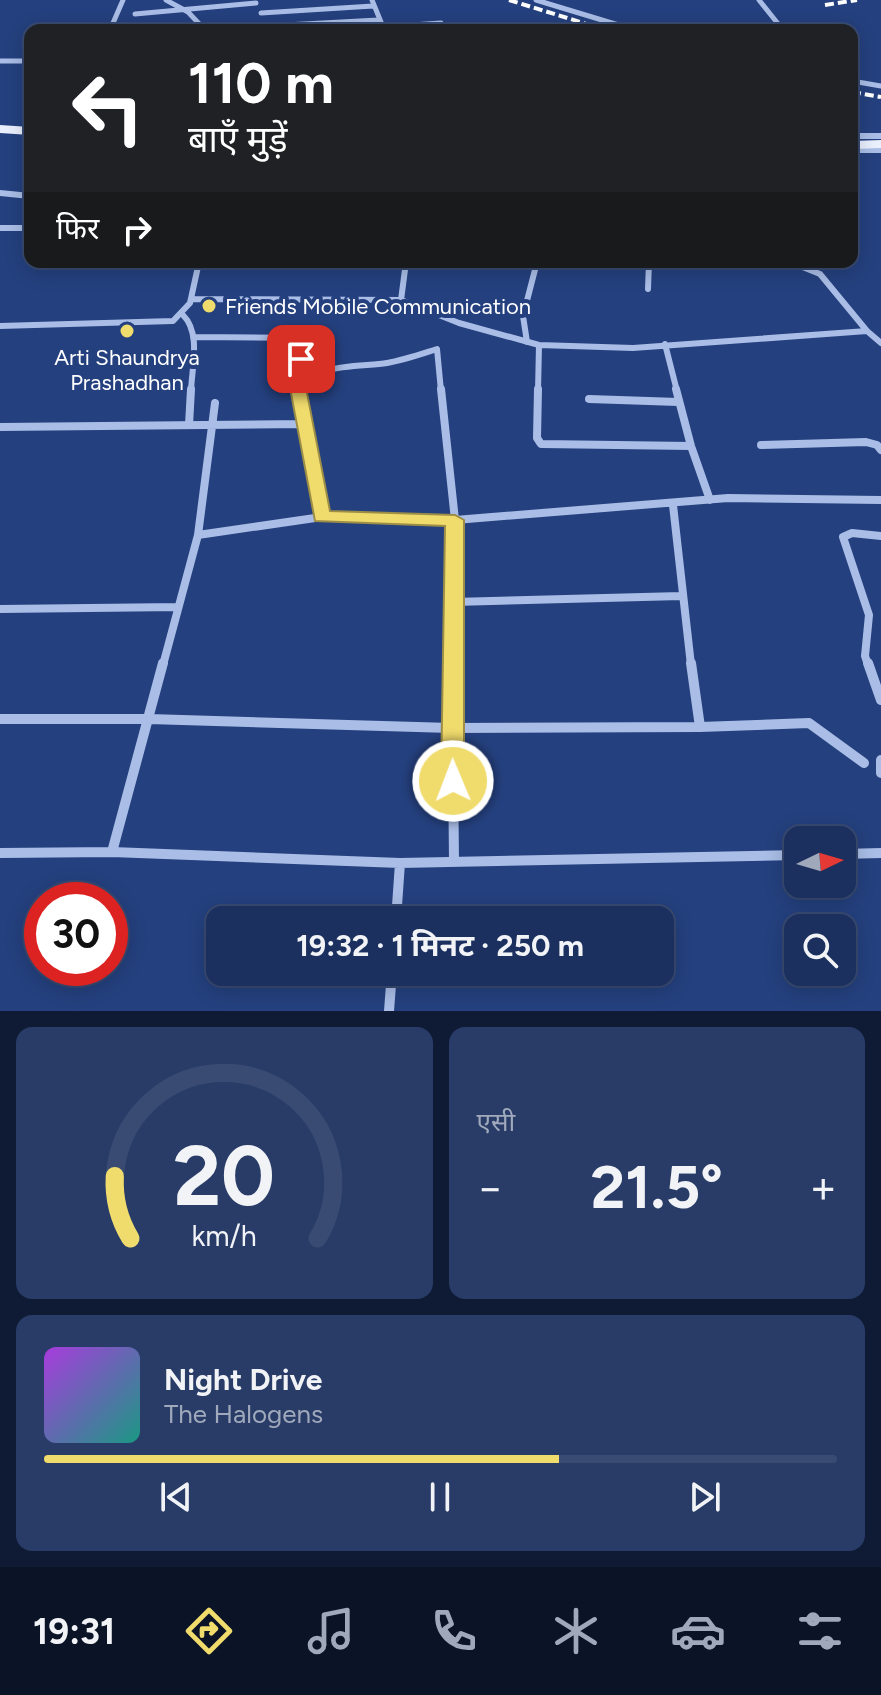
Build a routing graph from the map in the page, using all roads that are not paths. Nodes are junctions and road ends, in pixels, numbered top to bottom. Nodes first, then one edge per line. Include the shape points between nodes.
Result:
1 (123, 0) edge
2 (166, 0) edge
3 (536, 0) edge
4 (759, 0) edge
5 (178, 2) edge
6 (256, 2) edge
7 (372, 3) edge
8 (188, 12) junction
9 (261, 13) junction
10 (135, 14) dead end
11 (378, 20) junction
12 (113, 24) edge
13 (199, 24) edge
14 (266, 24) edge
15 (323, 24) edge
16 (381, 24) edge
17 (615, 24) edge
18 (778, 24) edge
19 (0, 61) edge
20 (24, 61) edge
21 (858, 82) edge
22 (881, 86) edge
23 (0, 126) edge
24 (24, 128) edge
25 (858, 136) edge
26 (881, 136) edge
27 (858, 147) edge
28 (881, 147) edge
29 (0, 193) edge
30 (24, 195) edge
31 (0, 228) edge
32 (24, 228) edge
33 (198, 268) edge
34 (405, 268) edge
35 (535, 268) edge
36 (649, 268) edge
37 (805, 268) edge
38 (648, 289) dead end
39 (193, 299) junction
40 (401, 300) junction
41 (183, 315) junction
42 (0, 326) edge
43 (867, 331) junction
44 (194, 337) junction
45 (527, 342) junction
46 (881, 343) edge
47 (665, 344) junction
48 (539, 345) junction
49 (302, 380) junction
50 (589, 399) dead end
51 (678, 402) junction
52 (215, 403) dead end
53 (212, 424) junction
54 (305, 424) junction
55 (189, 425) junction
56 (0, 427) edge
57 (761, 445) dead end
58 (691, 446) junction
59 (881, 450) edge
60 (710, 500) junction
61 (881, 500) edge
62 (673, 505) junction
63 (322, 517) junction
64 (455, 520) junction
65 (198, 535) junction
66 (881, 536) edge
67 (681, 596) junction
68 (453, 602) junction
69 (178, 607) junction
70 (0, 609) edge
71 (881, 700) edge
72 (0, 719) edge
73 (149, 719) junction
74 (700, 727) junction
75 (451, 728) junction
76 (881, 760) edge
77 (864, 763) dead end
78 (881, 773) edge
79 (112, 852) junction
80 (0, 853) edge
81 (881, 853) edge
82 (856, 854) edge
83 (784, 855) edge
84 (454, 861) junction
85 (400, 863) junction
86 (397, 906) edge
87 (391, 986) edge
88 (389, 1011) edge

1 - 12 street
2 - 5 street
3 - 17 street
4 - 18 street
5 - 8 street
6 - 8 street
6 - 9 street
7 - 9 street
7 - 11 street
8 - 10 street
8 - 13 street
9 - 14 street
11 - 15 street
11 - 16 street
19 - 20 street
21 - 22 street
23 - 24 main road
25 - 26 street
27 - 28 main road
29 - 30 street
31 - 32 street
33 - 39 street
34 - 40 street
35 - 45 street via 523,316
36 - 38 street
37 - 43 street via 820,274
39 - 40 street
39 - 41 street
40 - 45 street
41 - 42 street via 164,323
41 - 44 street via 192,324
43 - 46 street
43 - 47 street
44 - 49 street via 300,338
44 - 55 street
45 - 48 street
47 - 48 street
47 - 51 street
48 - 58 street via 541,444
49 - 54 street via 298,388
49 - 64 street via 437,349
50 - 51 street
51 - 58 street
52 - 53 street
53 - 54 street
53 - 55 street
53 - 65 street
54 - 63 street
55 - 56 street
57 - 59 street via 866,442
58 - 60 street
60 - 61 street
60 - 62 street
62 - 64 street
62 - 67 street
63 - 64 street
63 - 65 street
64 - 68 street
65 - 69 street
66 - 71 street via 843,537 865,597 865,656
67 - 68 street
67 - 74 street
68 - 75 street
69 - 70 street
69 - 73 street
72 - 73 street
73 - 75 street
73 - 79 street
74 - 75 street
74 - 77 street via 809,723
75 - 84 street
76 - 78 street
79 - 80 street
79 - 85 street
81 - 82 street
83 - 84 street
84 - 85 street
85 - 86 street
87 - 88 street

